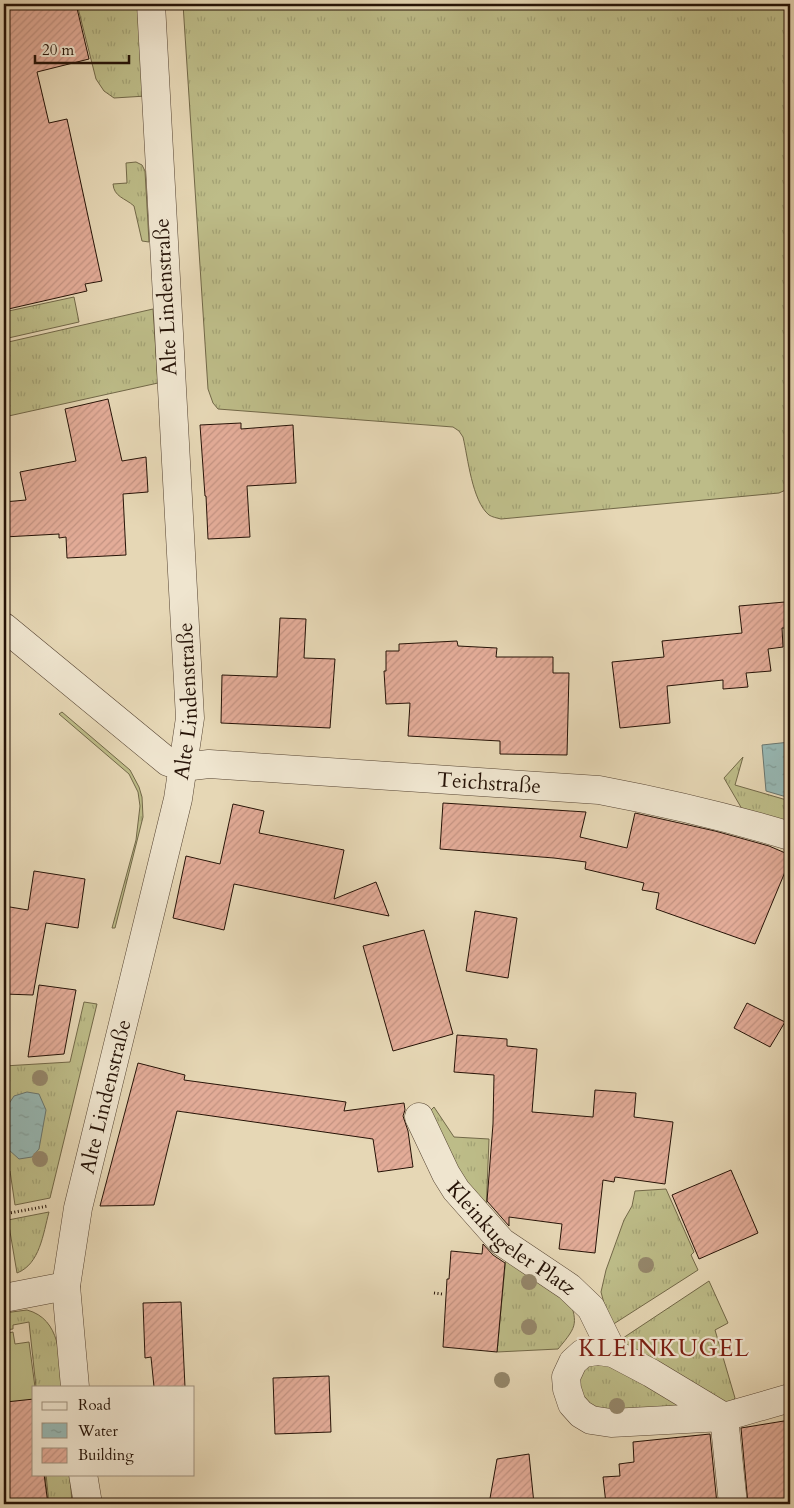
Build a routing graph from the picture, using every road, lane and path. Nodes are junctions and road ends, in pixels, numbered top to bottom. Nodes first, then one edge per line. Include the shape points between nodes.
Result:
1 (151, 4) edge
2 (4, 627) edge
3 (183, 767) junction
4 (790, 836) edge
5 (419, 1117) dead end
6 (78, 1208) junction
7 (4, 1214) edge
8 (66, 1286) junction
9 (434, 1294) dead end
10 (442, 1294) dead end
11 (4, 1298) edge
12 (613, 1353) junction
13 (75, 1386) edge
14 (790, 1398) edge
15 (724, 1417) junction
16 (83, 1476) edge
17 (88, 1504) edge
18 (733, 1504) edge

1 - 3 street, Alte Lindenstraße via 190,718
2 - 3 street via 168,762
3 - 4 street, Teichstraße via 208,764 599,790 744,822
3 - 6 street, Alte Lindenstraße via 178,799
5 - 12 street, Kleinkugeler Platz via 456,1190 502,1242 569,1287 592,1308
6 - 7 path via 57,1204
6 - 8 street, Alte Lindenstraße
8 - 11 street
8 - 13 street, Alte Lindenstraße
9 - 10 path
12 - 15 street
12 - 15 street via 583,1353 573,1362 566,1377 572,1404 591,1420 611,1423
14 - 15 street
15 - 18 street
16 - 17 street

